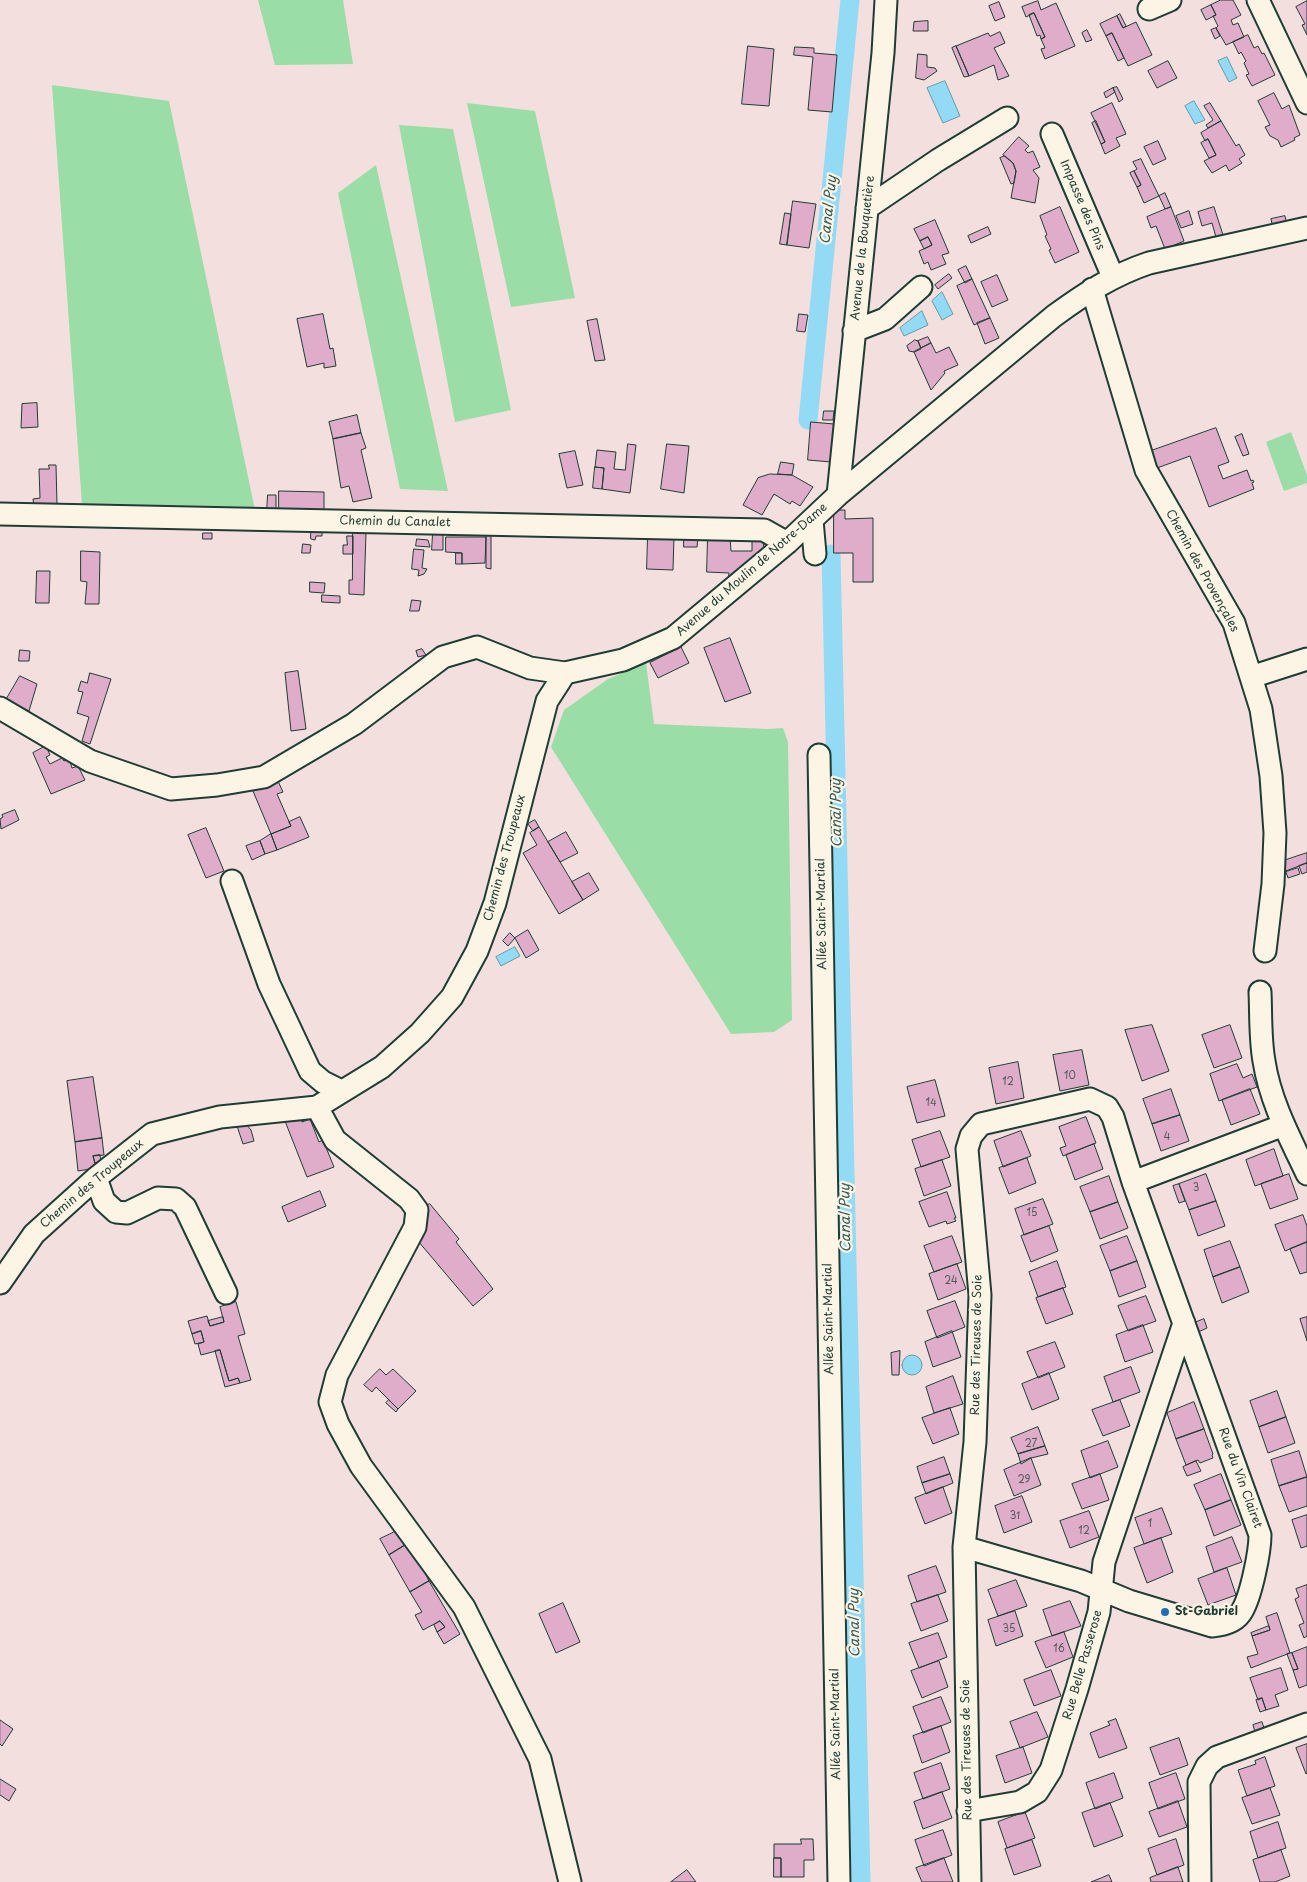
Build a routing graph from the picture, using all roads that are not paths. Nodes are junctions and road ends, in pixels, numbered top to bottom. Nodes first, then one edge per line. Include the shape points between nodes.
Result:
1 (886, 0) edge
2 (1170, 0) edge
3 (1258, 0) edge
4 (1149, 9) dead end
5 (1307, 103) edge
6 (1007, 118) dead end
7 (1052, 134) dead end
8 (867, 208) junction
9 (1307, 228) edge
10 (1112, 277) junction
11 (921, 287) dead end
12 (1092, 289) junction
13 (854, 331) junction
14 (838, 495) junction
15 (0, 514) edge
16 (812, 520) junction
17 (787, 543) junction
18 (815, 554) dead end
19 (1307, 659) edge
20 (565, 673) junction
21 (1251, 677) junction
22 (0, 708) edge
23 (819, 755) dead end
24 (232, 881) dead end
25 (1265, 950) dead end
26 (1260, 992) dead end
27 (341, 1092) junction
28 (317, 1107) junction
29 (1284, 1125) junction
30 (1307, 1174) edge
31 (96, 1178) junction
32 (1133, 1182) junction
33 (0, 1283) edge
34 (226, 1293) dead end
35 (1184, 1323) junction
36 (964, 1547) junction
37 (1101, 1589) junction
38 (1307, 1724) edge
39 (968, 1811) junction
40 (570, 1882) edge
41 (839, 1882) edge
42 (970, 1882) edge
43 (1200, 1882) edge

1 - 8 street, Avenue de la Bouquetière
2 - 4 street
3 - 5 street
6 - 8 street
7 - 10 street, Impasse des Pins
8 - 13 street, Avenue de la Bouquetière
9 - 10 street, Avenue du Moulin de Notre-Dame via 1149,263
10 - 12 street, Avenue du Moulin de Notre-Dame
11 - 13 street via 885,319
12 - 14 street, Avenue du Moulin de Notre-Dame via 1054,316
12 - 21 street, Chemin des Provençales via 1146,470 1234,624
13 - 14 street, Avenue de la Bouquetière
14 - 16 street, Avenue du Moulin de Notre-Dame
15 - 17 street, Chemin du Canalet via 764,530
16 - 17 street, Avenue du Moulin de Notre-Dame
16 - 18 street
17 - 20 street, Avenue du Moulin de Notre-Dame via 673,638 622,660
19 - 21 street
20 - 22 street, Avenue du Moulin de Notre-Dame via 530,668 477,647 444,657 354,724 264,777 171,790 90,761
20 - 27 street, Chemin des Troupeaux via 547,702 495,903 473,959 452,997 420,1033 382,1066
21 - 25 street, Chemin des Provençales via 1264,728 1275,833
23 - 41 street, Allée Saint-Martial
24 - 27 street via 269,984 310,1071
26 - 29 street via 1264,1061
27 - 28 street, Chemin des Troupeaux
28 - 31 street, Chemin des Troupeaux via 220,1116 152,1134
28 - 40 street via 335,1140 417,1210 415,1227 337,1375 330,1402 361,1466 464,1607 540,1759
29 - 30 street
29 - 32 street
31 - 33 street, Chemin des Troupeaux via 34,1234
31 - 34 street via 104,1201 116,1212 127,1212 158,1198 176,1199 185,1207
32 - 35 street, Rue du Vin Clairet
32 - 36 street, Rue des Tireuses de Soie via 1113,1117 1107,1107 1090,1099 981,1124 971,1136 967,1149 980,1295 975,1442
35 - 37 street, Rue Belle Passerose via 1104,1562
35 - 37 street, Rue du Vin Clairet via 1260,1534 1260,1551 1246,1602 1235,1618 1225,1625 1212,1626 1129,1601
36 - 37 street, Rue du Vin Clairet
36 - 39 street, Rue des Tireuses de Soie
37 - 39 street, Rue Belle Passerose via 1099,1612 1051,1770 1037,1792 1020,1802
38 - 43 street via 1217,1757 1207,1766 1199,1782
39 - 42 street, Rue des Tireuses de Soie

